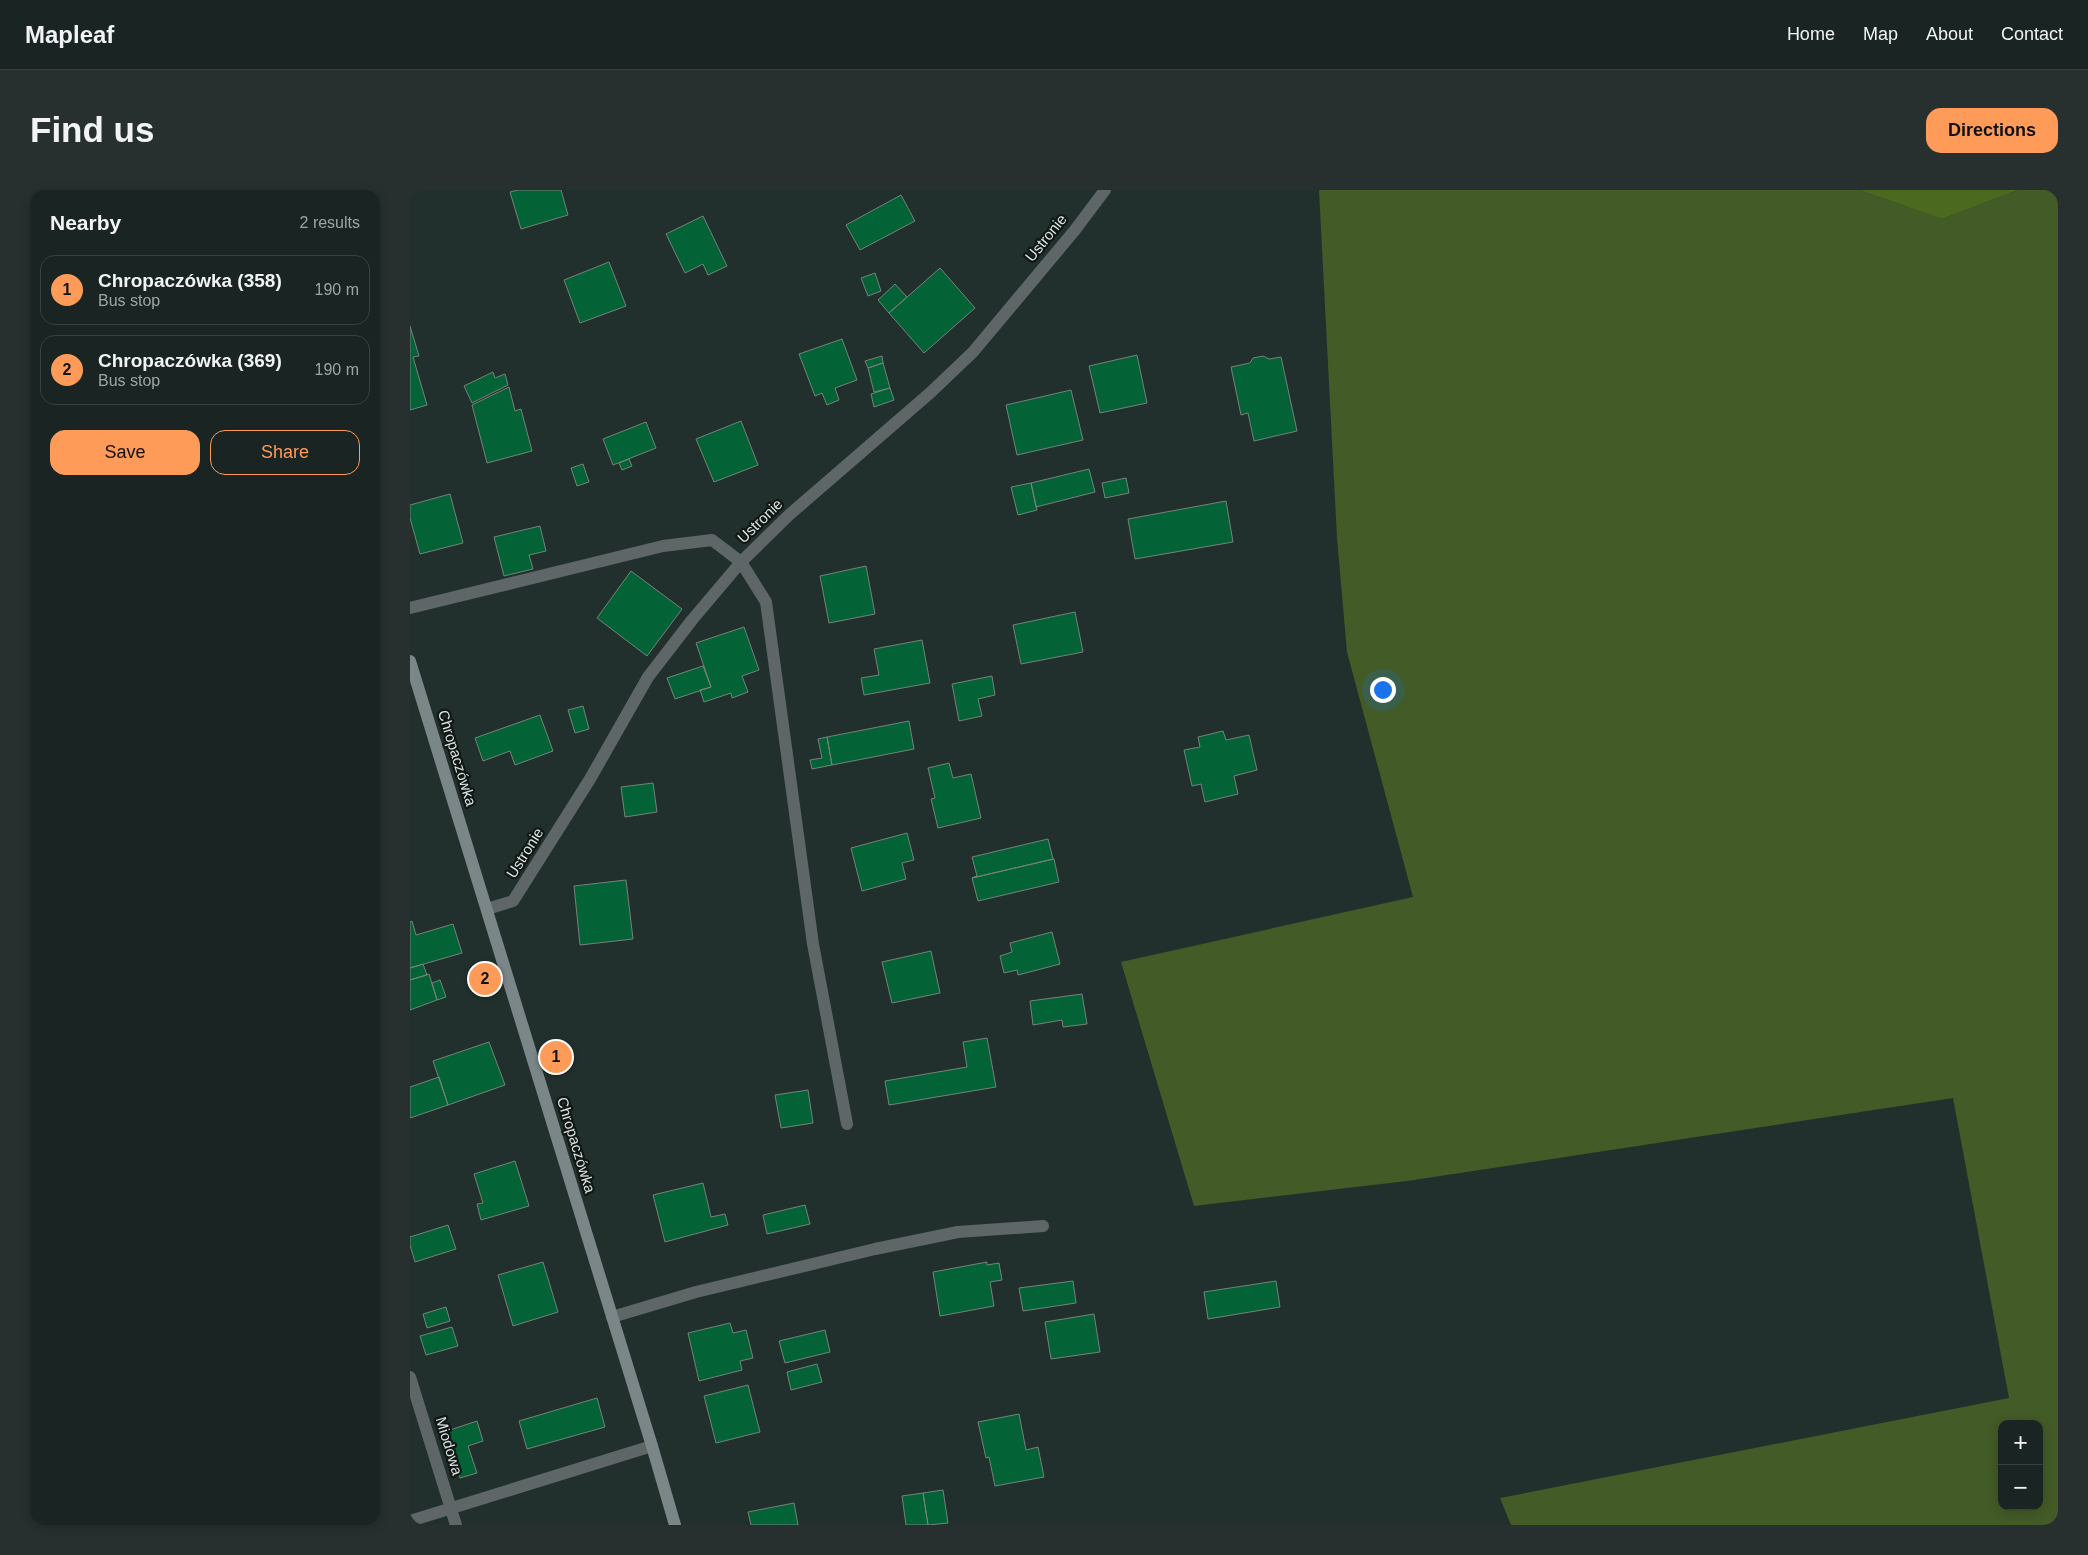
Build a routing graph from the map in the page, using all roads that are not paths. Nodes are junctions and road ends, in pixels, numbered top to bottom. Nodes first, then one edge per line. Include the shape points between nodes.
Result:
1 (1105, 190) edge
2 (741, 562) junction
3 (410, 608) edge
4 (410, 660) edge
5 (487, 908) junction
6 (847, 1124) dead end
7 (1043, 1226) dead end
8 (612, 1317) junction
9 (410, 1377) edge
10 (652, 1446) junction
11 (451, 1509) junction
12 (410, 1521) edge
13 (456, 1525) edge
14 (674, 1525) edge

1 - 2 street, Ustronie via 973,352 789,515
2 - 3 street via 712,540 663,546
2 - 5 street, Ustronie via 648,677 590,779 513,901
2 - 6 street via 766,602 813,944
4 - 5 street, Chropaczówka
5 - 8 street, Chropaczówka
7 - 8 street via 949,1234 696,1292
8 - 10 street, Chropaczówka
9 - 11 street, Miodowa
10 - 11 street
10 - 14 street, Chropaczówka
11 - 12 street
11 - 13 street, Miodowa

